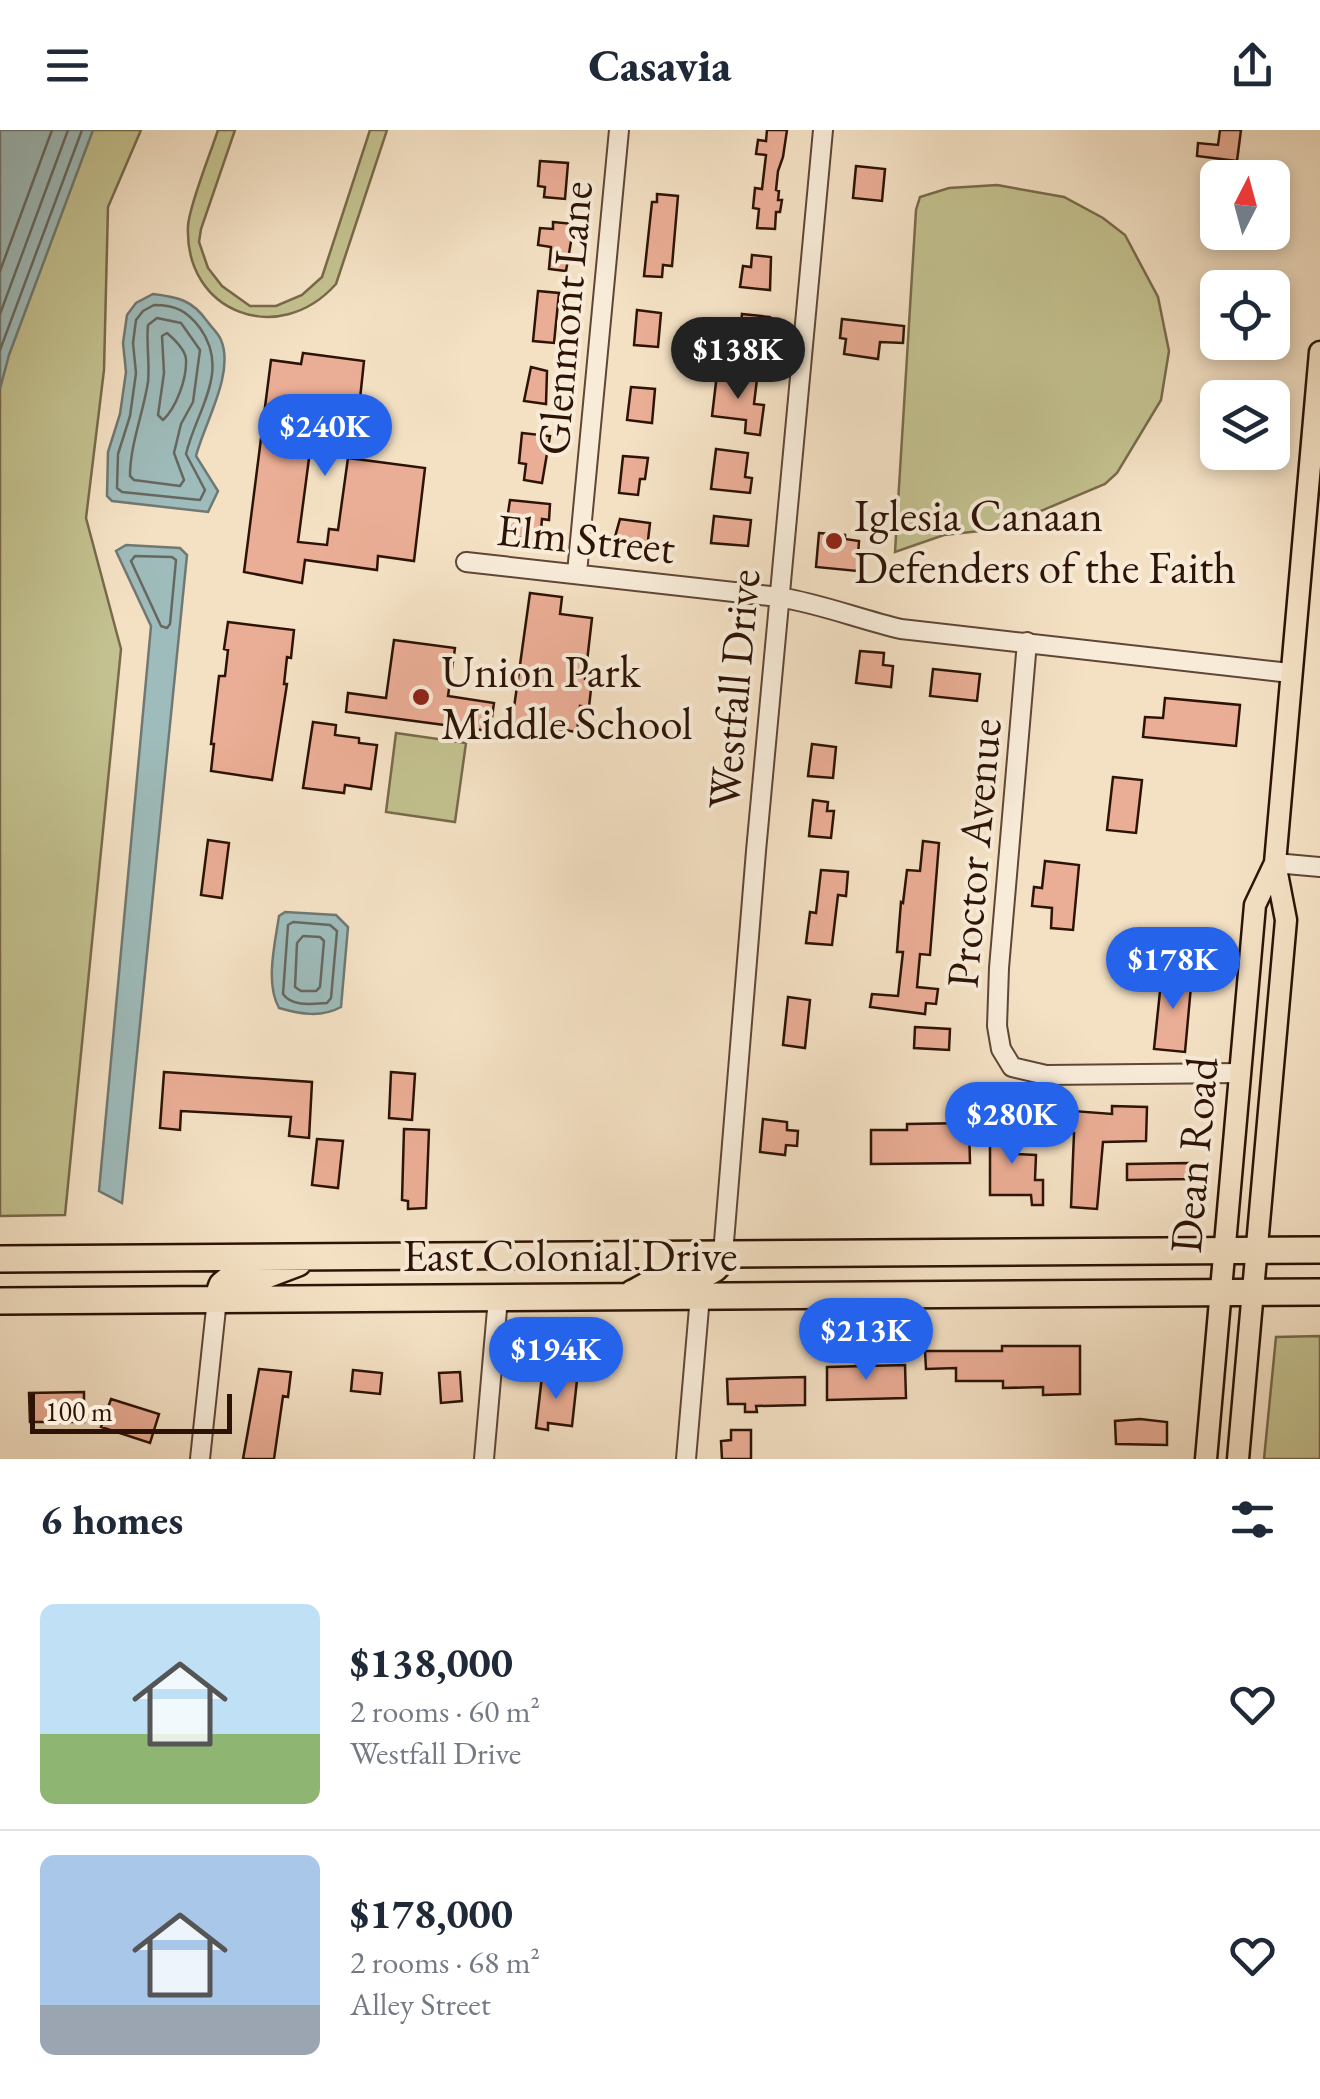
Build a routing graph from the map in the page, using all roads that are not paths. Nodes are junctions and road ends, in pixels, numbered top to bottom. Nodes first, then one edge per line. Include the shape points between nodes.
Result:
1 (619, 130) edge
2 (823, 130) edge
3 (1320, 352) edge
4 (1316, 446) edge
5 (466, 562) dead end
6 (577, 573) junction
7 (779, 597) junction
8 (1027, 642) junction
9 (1290, 673) junction
10 (1274, 863) junction
11 (1320, 867) edge
12 (1240, 1073) junction
13 (1224, 1250) junction
14 (1257, 1250) junction
15 (1320, 1250) edge
16 (723, 1254) junction
17 (316, 1256) junction
18 (0, 1259) edge
19 (1220, 1292) junction
20 (1254, 1292) junction
21 (1320, 1292) edge
22 (700, 1296) junction
23 (624, 1297) junction
24 (498, 1298) junction
25 (217, 1299) junction
26 (0, 1301) edge
27 (200, 1459) edge
28 (484, 1459) edge
29 (686, 1459) edge
30 (1206, 1459) edge
31 (1238, 1459) edge

1 - 6 street, Glenmont Lane
2 - 7 street, Westfall Drive
3 - 4 main road, Dean Road
4 - 9 main road, Dean Road
5 - 6 street, Elm Street
6 - 7 street, Elm Street
7 - 8 street, Elm Street via 900,629
7 - 16 street, Westfall Drive
8 - 9 street, Elm Street
8 - 12 street, Proctor Avenue via 999,968 1000,1049 1012,1067 1046,1075
9 - 10 main road, Dean Road
10 - 11 street
10 - 12 main road, Dean Road via 1255,905
10 - 14 main road, Dean Road via 1286,920
12 - 13 main road, Dean Road
13 - 14 highway, East Colonial Drive
13 - 16 highway, East Colonial Drive
13 - 19 main road, Dean Road
14 - 15 highway, East Colonial Drive
14 - 20 main road, Dean Road
16 - 17 highway, East Colonial Drive
16 - 23 highway via 712,1272 672,1274
17 - 18 highway, East Colonial Drive
17 - 25 highway via 261,1277 228,1280
19 - 20 highway, East Colonial Drive
19 - 22 highway, East Colonial Drive
19 - 30 main road, Dean Road
20 - 21 highway, East Colonial Drive
20 - 31 main road, Dean Road
22 - 23 highway, East Colonial Drive
22 - 29 street
23 - 24 highway, East Colonial Drive
24 - 25 highway, East Colonial Drive
24 - 28 street
25 - 26 highway, East Colonial Drive
25 - 27 street

